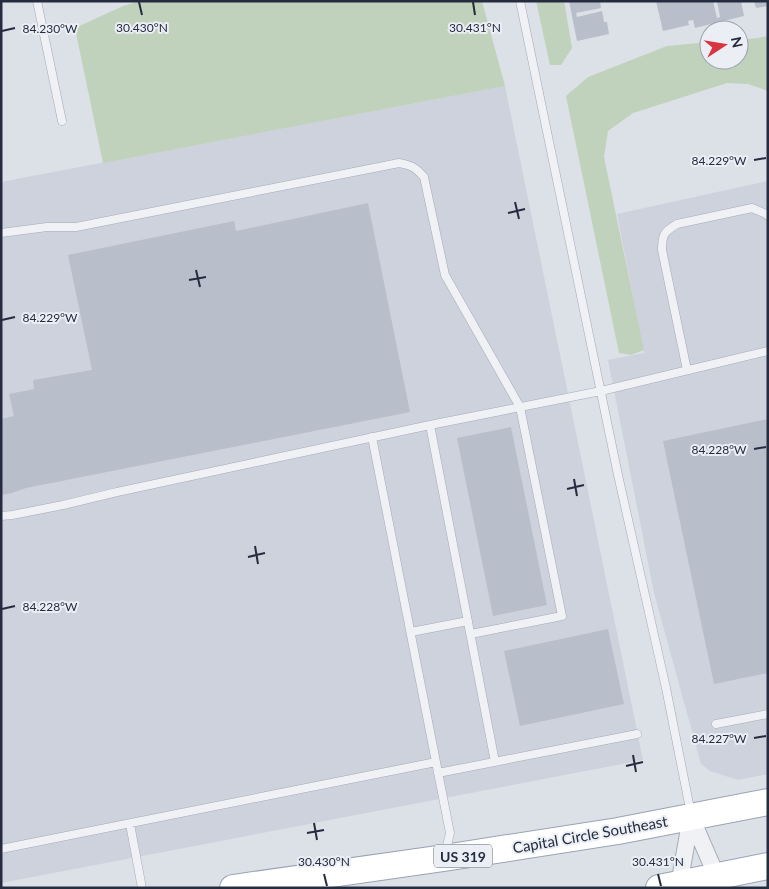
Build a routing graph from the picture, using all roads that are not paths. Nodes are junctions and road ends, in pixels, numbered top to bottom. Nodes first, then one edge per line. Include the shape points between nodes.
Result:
1 (37, 1) edge
2 (520, 1) edge
3 (62, 121) dead end
4 (768, 216) edge
5 (1, 233) edge
6 (768, 351) edge
7 (686, 370) junction
8 (601, 391) junction
9 (520, 408) junction
10 (430, 425) junction
11 (372, 437) junction
12 (1, 516) edge
13 (468, 621) junction
14 (410, 632) junction
15 (470, 634) junction
16 (768, 714) edge
17 (716, 724) dead end
18 (637, 734) dead end
19 (436, 762) junction
20 (495, 762) junction
21 (438, 773) junction
22 (768, 802) edge
23 (691, 817) junction
24 (130, 824) junction
25 (1, 849) edge
26 (444, 858) junction
27 (768, 866) edge
28 (374, 868) junction
29 (719, 882) edge
30 (673, 887) edge
31 (142, 888) edge
32 (233, 888) edge
33 (338, 888) edge

1 - 3 lane
2 - 8 lane
4 - 7 lane via 752,208 677,224 666,230 662,237
5 - 9 lane via 76,227 399,163 412,165 424,177 445,275
6 - 7 lane
7 - 8 lane
8 - 9 lane
8 - 23 lane
9 - 10 lane
9 - 15 lane via 562,616
10 - 11 lane
10 - 13 lane
11 - 12 lane
11 - 14 lane
13 - 14 lane
13 - 15 lane
14 - 19 lane
15 - 20 lane
16 - 17 lane
18 - 20 lane
19 - 21 lane
19 - 24 lane
20 - 21 lane
21 - 26 lane via 450,834
22 - 23 main road, Capital Circle Southeast / US 319
23 - 26 main road, Capital Circle Southeast / US 319
23 - 29 street
23 - 30 street
24 - 25 lane
24 - 31 lane
26 - 28 main road, Capital Circle Southeast / US 319
27 - 29 main road
28 - 32 main road, Capital Circle Southeast / US 319
28 - 33 main road
29 - 30 main road

